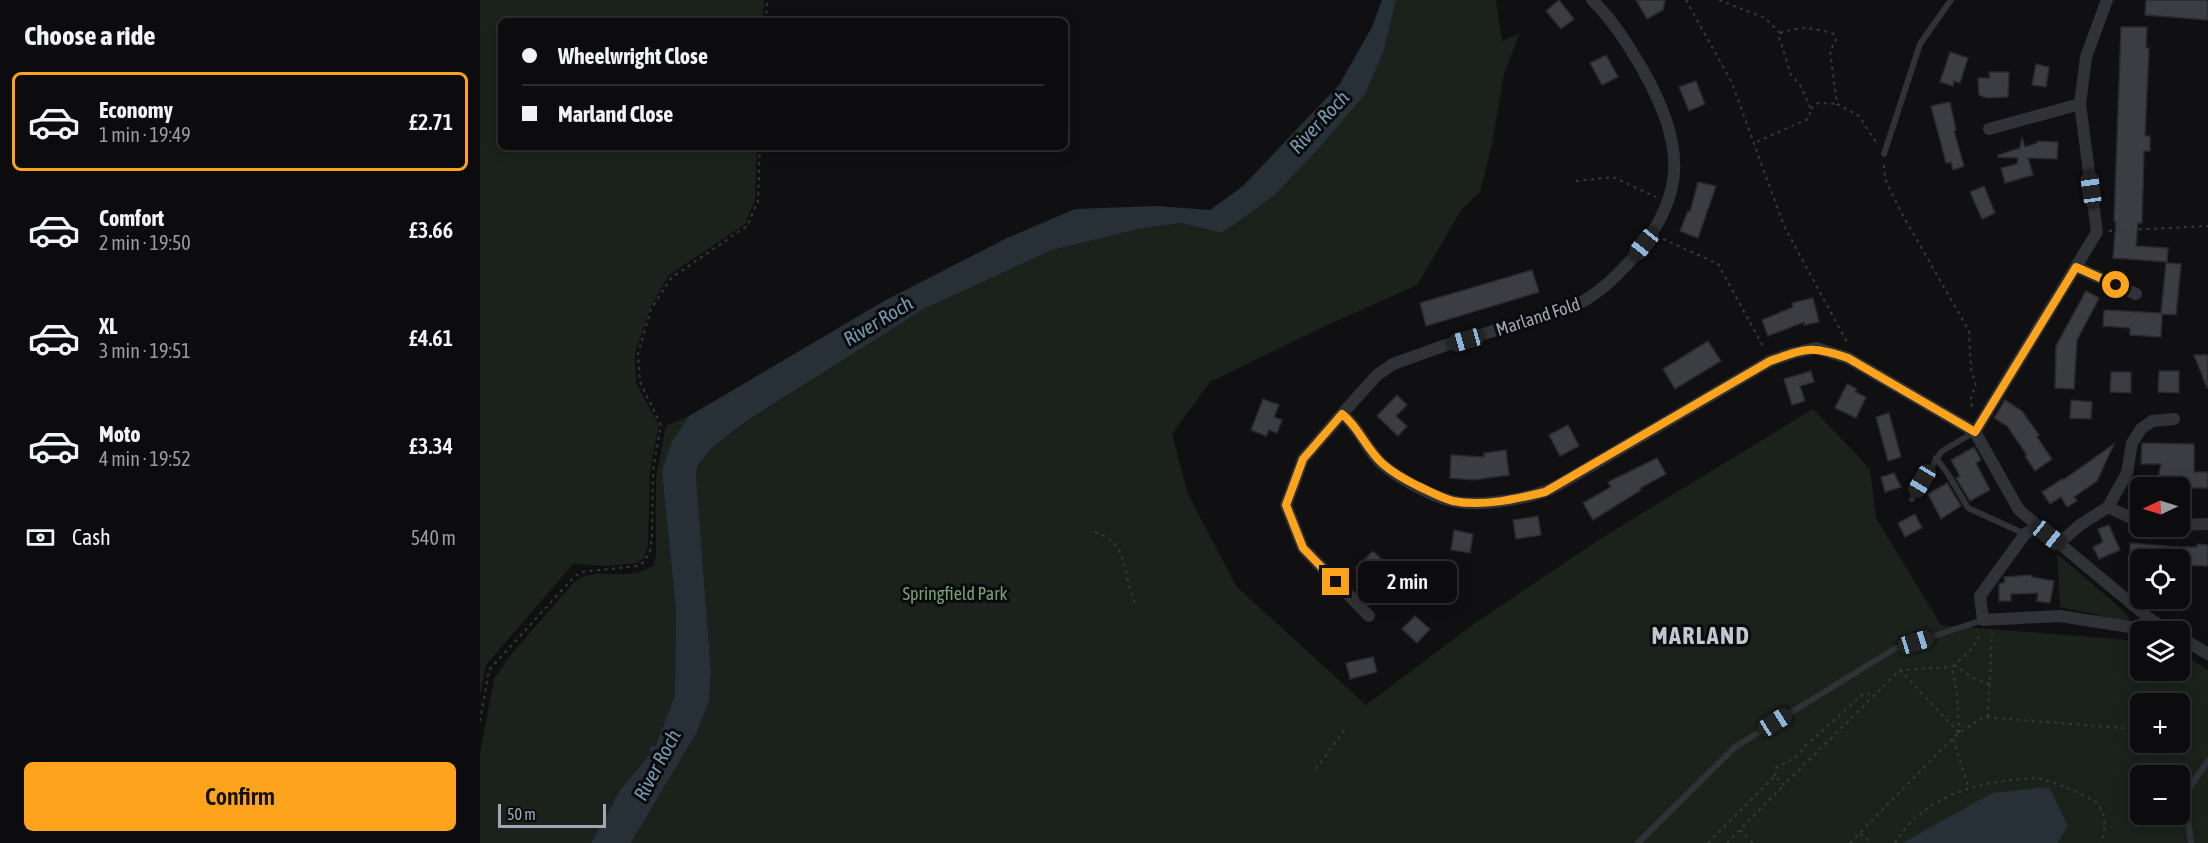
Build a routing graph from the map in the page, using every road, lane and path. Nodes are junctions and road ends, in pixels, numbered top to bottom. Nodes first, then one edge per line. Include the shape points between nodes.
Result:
1 (766, 0) edge
2 (1592, 0) edge
3 (1686, 0) edge
4 (1690, 0) edge
5 (1719, 0) edge
6 (1951, 0) edge
7 (2107, 0) edge
8 (1689, 7) junction
9 (766, 18) edge
10 (1780, 33) junction
11 (1837, 104) junction
12 (2080, 104) junction
13 (1811, 109) junction
14 (1989, 129) dead end
15 (1754, 142) junction
16 (760, 150) edge
17 (1884, 154) junction
18 (1576, 181) dead end
19 (1667, 202) junction
20 (2208, 226) edge
21 (2097, 232) junction
22 (1652, 234) junction
23 (2076, 267) junction
24 (2136, 294) dead end
25 (1848, 358) junction
26 (1770, 361) junction
27 (1342, 414) junction
28 (2174, 419) dead end
29 (1975, 432) junction
30 (1936, 458) junction
31 (1912, 499) dead end
32 (2108, 507) junction
33 (2130, 517) edge
34 (2208, 524) edge
35 (2190, 525) edge
36 (2037, 527) junction
37 (1095, 532) dead end
38 (2025, 534) junction
39 (2058, 544) junction
40 (1135, 603) dead end
41 (1369, 616) dead end
42 (2151, 619) junction
43 (1982, 621) junction
44 (2154, 621) edge
45 (1980, 634) junction
46 (2190, 643) edge
47 (2208, 654) edge
48 (1953, 666) junction
49 (1900, 670) junction
50 (1990, 684) junction
51 (1876, 693) junction
52 (1988, 717) junction
53 (480, 720) edge
54 (1347, 726) dead end
55 (2130, 729) edge
56 (1959, 733) junction
57 (1953, 738) junction
58 (2208, 760) edge
59 (1316, 769) dead end
60 (1775, 776) junction
61 (1784, 785) junction
62 (1969, 789) junction
63 (1740, 830) junction
64 (1859, 834) junction
65 (1638, 843) edge
66 (1708, 843) edge
67 (1727, 843) edge
68 (1753, 843) edge
69 (1850, 843) edge
70 (1872, 843) edge
71 (1895, 843) edge
72 (2101, 843) edge
73 (2191, 843) edge

1 - 9 path
2 - 19 street, Marland Fold via 1627,42 1670,129 1675,167
3 - 8 path
4 - 8 path
5 - 10 path via 1765,18
6 - 17 lane via 1920,44
7 - 12 street via 2086,57
8 - 15 path via 1732,83
10 - 11 path via 1811,26 1834,34 1836,40 1830,51
10 - 13 path via 1791,75
11 - 13 path via 1818,103
11 - 17 path via 1859,116
12 - 14 street
12 - 21 street
13 - 15 path via 1808,119
15 - 25 path via 1784,226 1849,346
16 - 53 path via 758,201 747,226 671,278 651,309 638,354 640,382 661,425 652,470 651,551 637,566 581,572 574,577 489,670
17 - 29 path via 1885,179 1969,331 1976,386 1971,396
18 - 19 path via 1613,177
19 - 22 street, Marland Fold
20 - 21 path
21 - 23 street
22 - 26 path via 1718,264
22 - 27 street, Marland Fold via 1621,272 1587,301 1393,364 1377,375
23 - 24 street
23 - 29 street
25 - 26 street via 1816,348
25 - 29 street
26 - 27 street via 1545,492 1492,501 1452,501 1405,480 1374,455
27 - 41 street, Marland Fold via 1303,459 1286,505 1303,548
28 - 32 street via 2158,415 2142,429 2132,443 2127,473
29 - 30 lane
29 - 36 street via 2019,510
30 - 31 lane
30 - 38 lane via 1968,508
32 - 33 street
32 - 39 street
34 - 35 street
36 - 38 street
36 - 39 street
37 - 40 path via 1115,545 1123,556
38 - 43 street via 1980,596
39 - 42 street
42 - 43 street via 2136,628 2060,616
42 - 44 street
43 - 45 path
43 - 65 lane via 1894,648 1736,747
45 - 48 path
45 - 50 path via 1993,633
46 - 47 street
48 - 49 path
48 - 50 path
48 - 56 path
49 - 51 path
49 - 56 path
50 - 52 path
51 - 60 path via 1863,694 1798,756 1776,768
51 - 61 path
52 - 55 path
52 - 56 path
54 - 59 path
56 - 57 path
57 - 62 path
57 - 64 path
58 - 73 lane via 2185,794
60 - 61 path
60 - 66 path
61 - 63 path
62 - 71 path via 1932,805 1907,826
62 - 72 path via 1992,782 2039,779 2088,797 2102,808 2105,817
63 - 67 path
63 - 68 path
64 - 69 path
64 - 70 path

